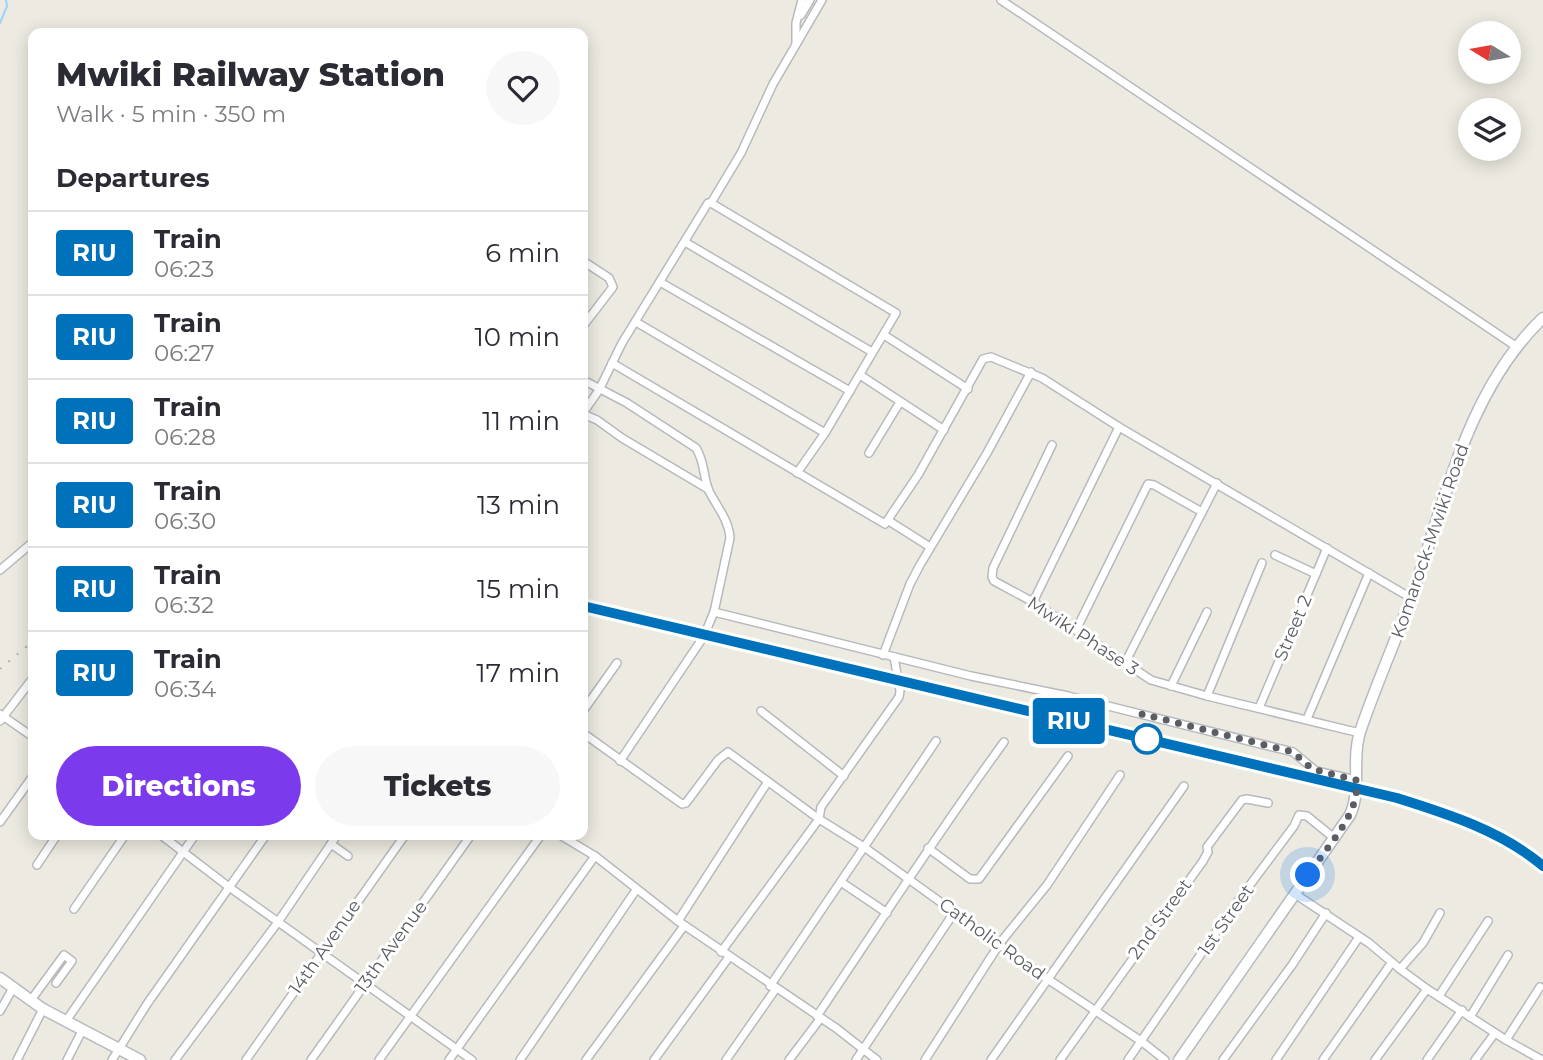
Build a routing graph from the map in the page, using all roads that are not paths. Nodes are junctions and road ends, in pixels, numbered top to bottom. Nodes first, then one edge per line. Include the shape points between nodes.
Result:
1 (802, 0) edge
2 (810, 0) edge
3 (822, 0) edge
4 (1001, 0) edge
5 (795, 24) junction
6 (796, 44) junction
7 (711, 203) junction
8 (685, 242) junction
9 (588, 264) edge
10 (660, 282) junction
11 (1543, 318) edge
12 (588, 320) edge
13 (636, 322) junction
14 (884, 335) junction
15 (1517, 347) junction
16 (872, 352) junction
17 (612, 363) junction
18 (1031, 372) junction
19 (860, 375) junction
20 (588, 383) edge
21 (968, 389) junction
22 (599, 390) junction
23 (850, 391) junction
24 (900, 402) junction
25 (588, 406) edge
26 (588, 416) edge
27 (1119, 427) junction
28 (944, 430) junction
29 (825, 433) junction
30 (1052, 445) dead end
31 (869, 453) dead end
32 (797, 474) junction
33 (1217, 483) junction
34 (708, 489) junction
35 (1202, 512) junction
36 (888, 520) junction
37 (28, 546) edge
38 (930, 547) junction
39 (1327, 548) junction
40 (1275, 555) dead end
41 (1262, 563) dead end
42 (0, 570) edge
43 (1316, 573) junction
44 (1369, 573) junction
45 (1411, 598) junction
46 (1033, 602) junction
47 (714, 612) junction
48 (1207, 612) dead end
49 (1076, 630) junction
50 (883, 655) junction
51 (894, 657) junction
52 (1126, 661) junction
53 (617, 663) dead end
54 (28, 684) edge
55 (1171, 686) junction
56 (1208, 696) junction
57 (588, 704) edge
58 (1259, 708) junction
59 (761, 711) dead end
60 (1, 717) edge
61 (1307, 719) junction
62 (1360, 733) junction
63 (28, 734) edge
64 (588, 737) edge
65 (936, 741) dead end
66 (1004, 742) dead end
67 (1068, 756) dead end
68 (620, 761) junction
69 (1120, 775) dead end
70 (844, 776) junction
71 (1356, 780) junction
72 (28, 783) edge
73 (767, 783) junction
74 (1184, 786) dead end
75 (1268, 803) dead end
76 (819, 819) junction
77 (0, 822) edge
78 (1334, 838) junction
79 (54, 840) edge
80 (122, 840) edge
81 (168, 840) edge
82 (191, 840) edge
83 (262, 840) edge
84 (334, 840) edge
85 (401, 840) edge
86 (467, 840) edge
87 (537, 840) edge
88 (568, 840) edge
89 (331, 844) junction
90 (864, 847) junction
91 (928, 848) junction
92 (182, 851) junction
93 (348, 856) dead end
94 (595, 856) junction
95 (37, 864) dead end
96 (909, 879) junction
97 (841, 882) junction
98 (229, 887) junction
99 (636, 890) junction
100 (1295, 894) junction
101 (74, 909) dead end
102 (955, 911) junction
103 (887, 913) junction
104 (1326, 913) junction
105 (1440, 913) dead end
106 (1488, 921) dead end
107 (278, 922) junction
108 (681, 923) junction
109 (1359, 937) junction
110 (1000, 943) junction
111 (322, 952) junction
112 (721, 952) junction
113 (1508, 955) dead end
114 (729, 957) junction
115 (1392, 962) junction
116 (1400, 970) junction
117 (0, 978) edge
118 (1046, 978) junction
119 (56, 983) dead end
120 (365, 984) junction
121 (1540, 987) dead end
122 (13, 988) junction
123 (773, 988) junction
124 (1427, 989) junction
125 (1438, 996) junction
126 (31, 1000) junction
127 (43, 1009) junction
128 (1095, 1010) junction
129 (1462, 1010) junction
130 (0, 1011) edge
131 (409, 1015) junction
132 (1470, 1017) junction
133 (818, 1018) junction
134 (66, 1021) junction
135 (82, 1031) junction
136 (1495, 1033) junction
137 (1141, 1041) junction
138 (1506, 1041) junction
139 (118, 1048) junction
140 (457, 1050) junction
141 (862, 1051) junction
142 (1531, 1057) edge
143 (17, 1060) edge
144 (67, 1060) edge
145 (112, 1060) edge
146 (140, 1060) edge
147 (175, 1060) edge
148 (246, 1060) edge
149 (311, 1060) edge
150 (379, 1060) edge
151 (449, 1060) edge
152 (472, 1060) edge
153 (520, 1060) edge
154 (586, 1060) edge
155 (653, 1060) edge
156 (726, 1060) edge
157 (789, 1060) edge
158 (856, 1060) edge
159 (877, 1060) edge
160 (925, 1060) edge
161 (991, 1060) edge
162 (1060, 1060) edge
163 (1128, 1060) edge
164 (1165, 1060) edge
165 (1179, 1060) edge
166 (1223, 1060) edge
167 (1276, 1060) edge
168 (1323, 1060) edge
169 (1375, 1060) edge
170 (1427, 1060) edge
171 (1475, 1060) edge
172 (1542, 1060) edge

1 - 5 street
2 - 5 street
3 - 6 street
4 - 15 street
5 - 6 street
6 - 7 street
7 - 8 street
7 - 14 street via 895,313
8 - 10 street
8 - 16 street
9 - 12 street via 609,278 613,287
10 - 13 street
10 - 23 street
11 - 15 main road, Komarock-Mwiki Road
13 - 17 street
13 - 29 street
14 - 16 street
14 - 21 street
15 - 45 main road, Komarock-Mwiki Road via 1465,440
16 - 19 street
17 - 22 street
17 - 32 street
18 - 21 street via 985,357
18 - 27 street
18 - 38 street
19 - 23 street
19 - 24 street
20 - 22 street
21 - 28 street
22 - 25 street
22 - 34 street via 696,448
23 - 29 street
24 - 28 street
24 - 31 street
26 - 34 street
27 - 33 street
27 - 46 street
28 - 36 street
29 - 32 street
30 - 46 street, Mwiki Phase 3 via 991,573 994,581
32 - 36 street via 883,523
33 - 35 street
33 - 39 street
34 - 47 street via 730,529
35 - 49 street via 1147,484
35 - 52 street
36 - 38 street
37 - 42 street
38 - 50 street via 910,584
39 - 43 street, Street 2
39 - 44 street
40 - 43 street
41 - 56 street
43 - 58 street, Street 2
44 - 45 street
44 - 61 street
45 - 62 main road, Komarock-Mwiki Road
46 - 49 street, Mwiki Phase 3
47 - 50 street
47 - 68 street via 705,636
48 - 55 street
49 - 52 street, Mwiki Phase 3
50 - 51 street
51 - 70 street via 898,697
51 - 71 street via 1293,752 1312,769
52 - 55 street, Mwiki Phase 3 via 1140,674
53 - 57 street
54 - 60 street
55 - 56 street, Mwiki Phase 3
56 - 58 street, Mwiki Phase 3
58 - 61 street, Mwiki Phase 3
59 - 70 street
60 - 63 street
61 - 62 street, Mwiki Phase 3
62 - 71 main road, Komarock-Mwiki Road
64 - 68 street
65 - 90 street
66 - 91 street
67 - 91 street via 979,879 970,879
68 - 73 street, Catholic Road via 682,804 728,752
69 - 110 street via 1047,885
70 - 76 street via 821,807
71 - 78 main road, Komarock-Mwiki Road via 1353,808
72 - 77 street
73 - 76 street, Catholic Road
73 - 108 street
74 - 118 street
75 - 128 street, 2nd Street via 1242,800 1207,847 1203,862
76 - 90 street, Catholic Road
76 - 112 street
78 - 100 main road, Komarock-Mwiki Road
78 - 137 street, 1st Street via 1307,817 1296,818
79 - 95 street
80 - 101 street
81 - 92 street
82 - 92 street
83 - 98 street
84 - 89 street
85 - 111 street, 14th Avenue
86 - 120 street, 13th Avenue
87 - 131 street
88 - 94 street
89 - 93 street
89 - 107 street
90 - 96 street, Catholic Road
90 - 97 street
91 - 96 street
92 - 98 street
92 - 134 street
94 - 99 street
94 - 140 street
96 - 102 street, Catholic Road
96 - 103 street
97 - 103 street
97 - 123 street
98 - 107 street
98 - 139 street
99 - 108 street
99 - 153 street
100 - 104 street
100 - 165 main road, Komarock-Mwiki Road
102 - 110 street, Catholic Road
102 - 141 street
103 - 133 street
104 - 109 street
104 - 166 street
105 - 116 street
106 - 125 street
107 - 111 street
107 - 147 street
108 - 112 street
108 - 154 street
109 - 115 street
109 - 167 street
110 - 118 street, Catholic Road
110 - 160 street
111 - 120 street
111 - 148 street, 14th Avenue
112 - 114 street
113 - 132 street
114 - 123 street
114 - 155 street
115 - 116 street
115 - 168 street
116 - 124 street
117 - 122 main road
118 - 128 street, Catholic Road
118 - 161 street
119 - 126 street via 72,961 64,956
120 - 131 street
120 - 149 street, 13th Avenue
121 - 138 street
122 - 126 main road
122 - 130 street
123 - 133 street
123 - 156 street
124 - 125 street
124 - 169 street
125 - 129 street
126 - 127 main road
127 - 134 main road
127 - 143 street
128 - 137 street, Catholic Road
128 - 162 street, 2nd Street
129 - 132 street
129 - 170 street
131 - 140 street
131 - 150 street
132 - 136 street
133 - 141 street
133 - 157 street
134 - 135 main road
135 - 139 main road
135 - 144 street
136 - 138 street
136 - 171 street
137 - 163 street, 1st Street
137 - 164 street, Catholic Road
138 - 142 street
139 - 145 street
139 - 146 main road
140 - 151 street
140 - 152 street
141 - 158 street
141 - 159 street
142 - 172 street

